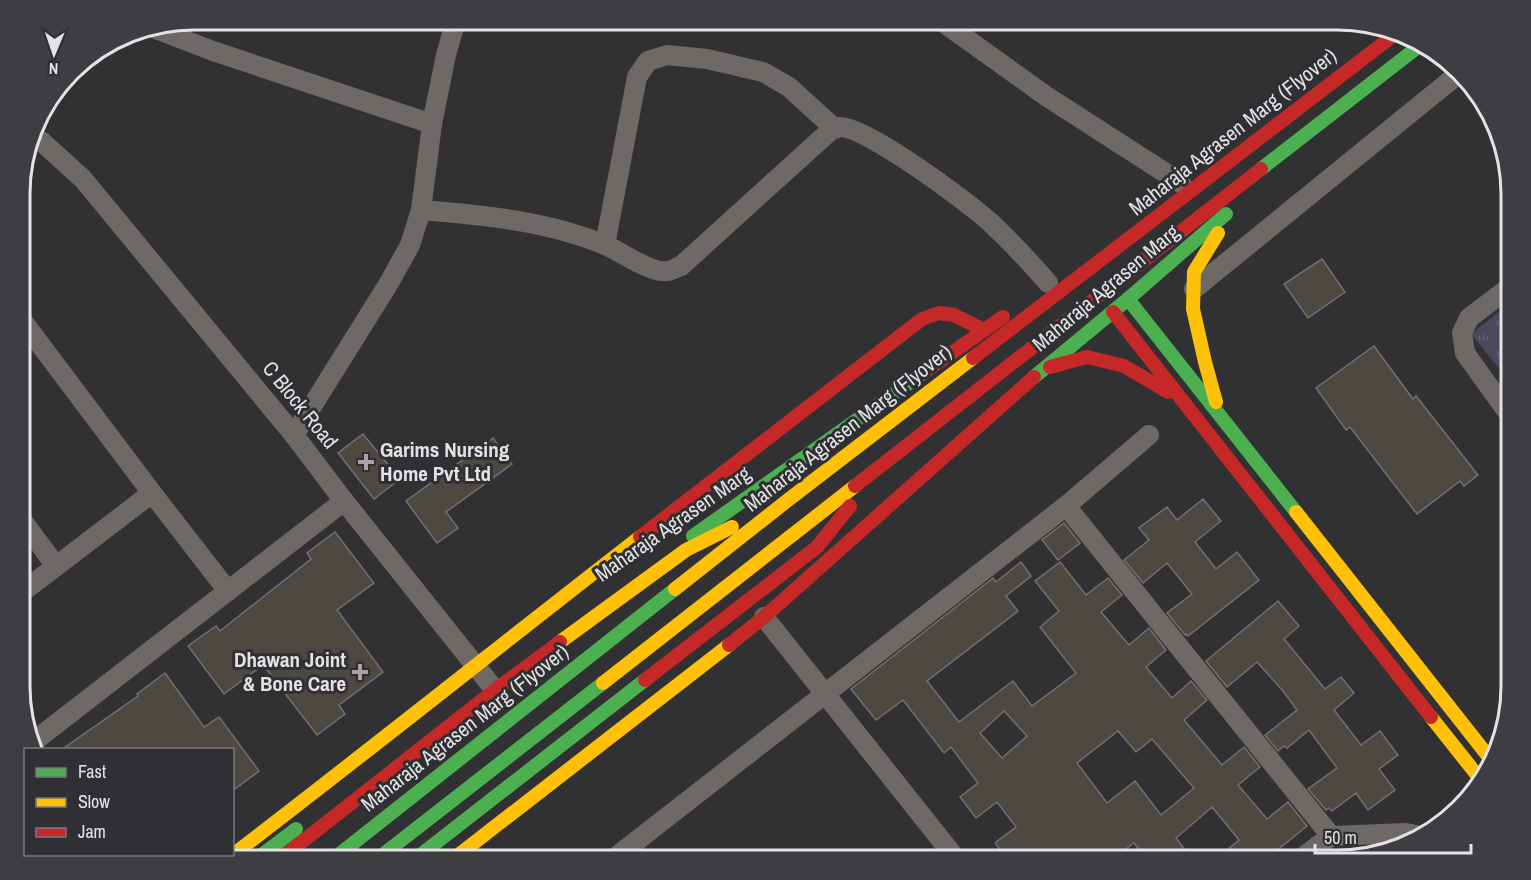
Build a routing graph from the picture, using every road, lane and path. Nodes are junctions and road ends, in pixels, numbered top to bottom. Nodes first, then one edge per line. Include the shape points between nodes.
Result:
1 (453, 30) edge
2 (954, 30) edge
3 (165, 33) edge
4 (1389, 39) edge
5 (1415, 50) edge
6 (1422, 54) edge
7 (1453, 78) edge
8 (1303, 88) dead end
9 (432, 124) junction
10 (835, 129) junction
11 (39, 140) edge
12 (1180, 183) junction
13 (1233, 208) junction
14 (422, 210) junction
15 (605, 245) junction
16 (1044, 287) joint
17 (1194, 289) junction
18 (1501, 294) edge
19 (1128, 299) junction
20 (1012, 310) dead end
21 (1113, 312) junction
22 (984, 330) junction
23 (30, 331) edge
24 (1043, 369) junction
25 (1185, 403) junction
26 (1501, 403) edge
27 (1219, 414) junction
28 (294, 435) junction
29 (1149, 435) dead end
30 (889, 460) junction
31 (152, 493) junction
32 (788, 500) junction
33 (344, 501) junction
34 (1066, 506) junction
35 (30, 531) edge
36 (56, 566) junction
37 (30, 586) edge
38 (228, 591) junction
39 (764, 617) junction
40 (481, 673) junction
41 (825, 694) junction
42 (39, 738) edge
43 (1486, 754) edge
44 (376, 767) dead end
45 (563, 773) junction
46 (1476, 773) edge
47 (311, 817) dead end
48 (1409, 834) edge
49 (1331, 836) junction
50 (240, 850) edge
51 (269, 850) edge
52 (292, 850) edge
53 (345, 850) edge
54 (389, 850) edge
55 (427, 850) edge
56 (465, 850) edge
57 (625, 850) edge
58 (949, 850) edge
59 (1312, 850) edge

1 - 9 street
2 - 12 street via 1046,96
3 - 9 street
4 - 32 main road, Maharaja Agrasen Marg (Flyover), bridge
5 - 30 main road, bridge
6 - 13 main road, Maharaja Agrasen Marg
7 - 17 street
8 - 12 main road, Maharaja Agrasen Marg
9 - 14 street
10 - 15 street via 681,266 667,271 651,268
10 - 15 street via 789,87 763,72 707,59 667,55 648,61 637,77
10 - 16 street via 849,129 874,140 988,221 1020,251
11 - 28 street, C Block Road via 83,179
12 - 16 main road, Maharaja Agrasen Marg
13 - 17 main road via 1194,272
13 - 19 main road, Maharaja Agrasen Marg
14 - 15 street via 548,226
14 - 28 street via 410,245 389,283
17 - 27 main road via 1193,309
18 - 26 street via 1469,318 1462,333 1465,354
19 - 21 main road, Maharaja Agrasen Marg
19 - 27 main road
20 - 22 main road, Maharaja Agrasen Marg
21 - 24 main road, Maharaja Agrasen Marg
21 - 25 main road
22 - 40 main road, Maharaja Agrasen Marg
22 - 40 main road via 954,315 939,313 922,319
23 - 31 street
24 - 25 main road via 1087,357 1124,366
24 - 39 main road, Maharaja Agrasen Marg
25 - 46 main road
27 - 43 main road
28 - 33 street, C Block Road
29 - 34 street
30 - 54 main road, bridge
30 - 55 main road, bridge via 817,547
31 - 36 street
31 - 38 street
32 - 52 main road, bridge via 686,550 495,690
32 - 53 main road, Maharaja Agrasen Marg (Flyover), bridge
33 - 38 street
33 - 40 street, C Block Road
34 - 41 street
34 - 49 street
35 - 36 street
36 - 37 street
38 - 42 street
39 - 41 street
39 - 45 main road, Maharaja Agrasen Marg
40 - 44 main road, Maharaja Agrasen Marg
40 - 45 street, C Block Road
40 - 50 main road
41 - 57 street
41 - 58 street
45 - 56 main road, Maharaja Agrasen Marg
47 - 51 main road
48 - 49 street
49 - 59 street

